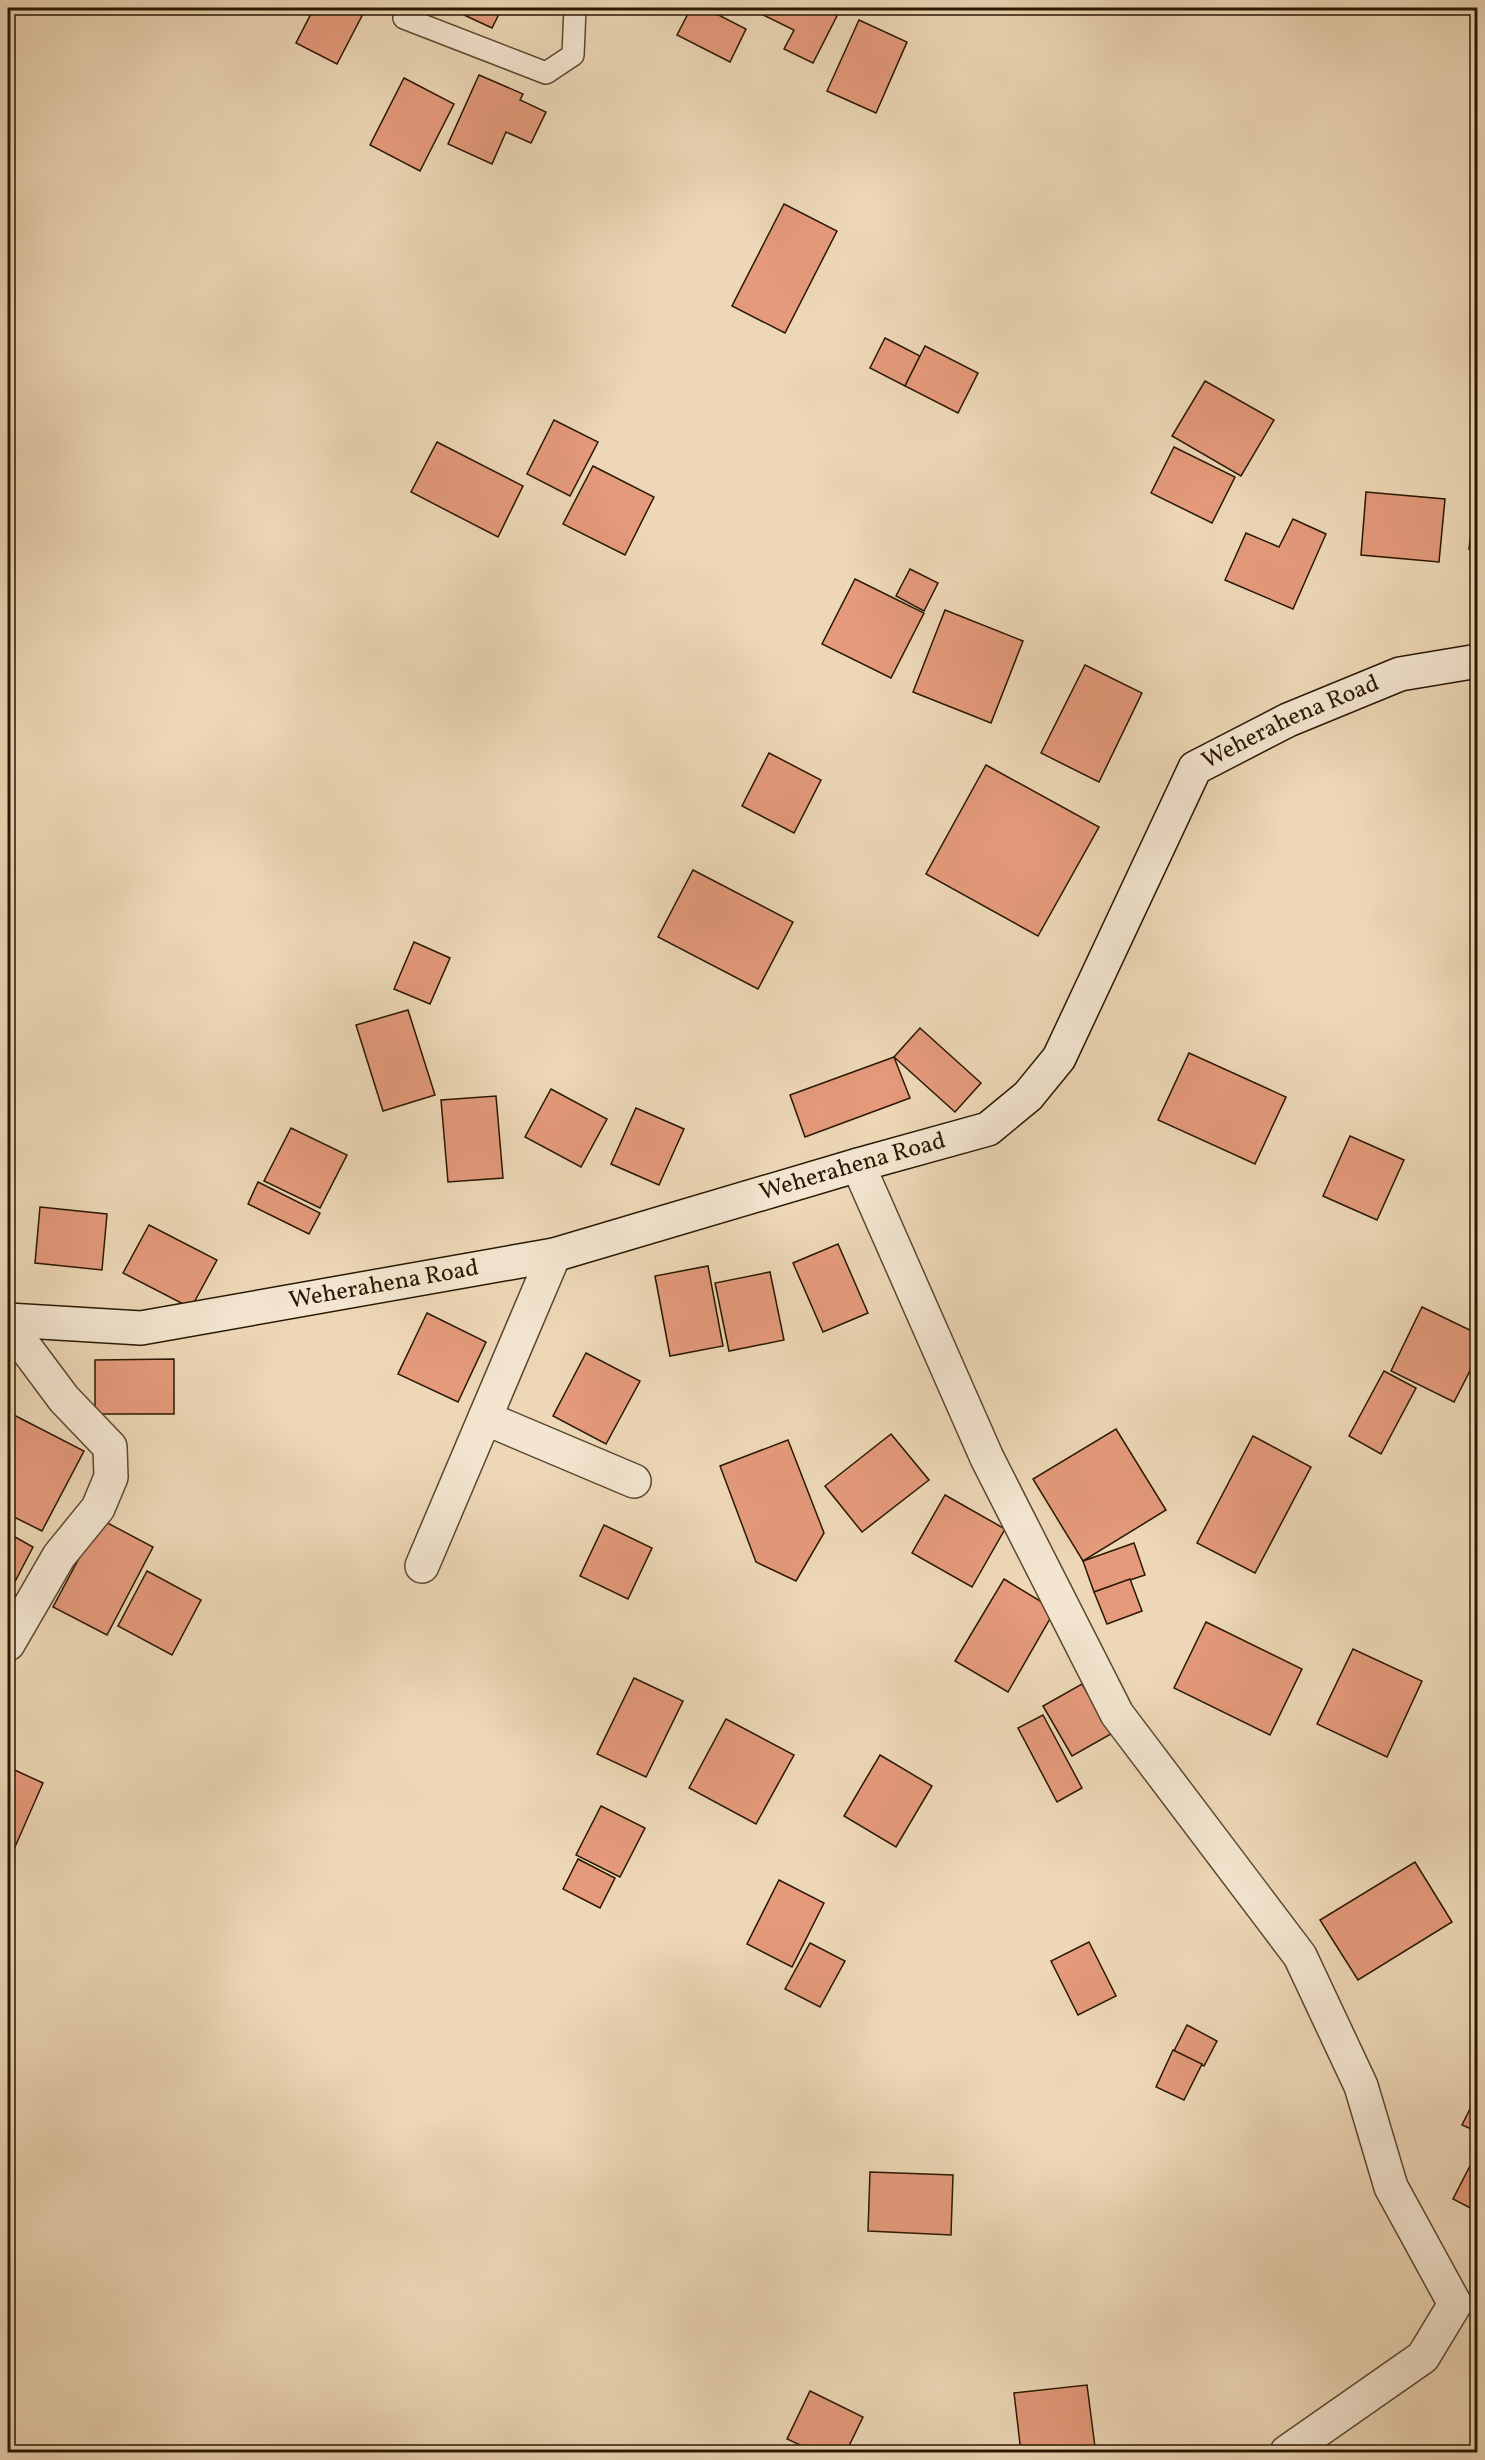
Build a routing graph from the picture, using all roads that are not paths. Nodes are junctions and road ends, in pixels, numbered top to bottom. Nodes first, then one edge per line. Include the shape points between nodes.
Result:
1 (575, 8) edge
2 (404, 18) dead end
3 (1478, 661) edge
4 (858, 1165) junction
5 (554, 1255) junction
6 (8, 1322) edge
7 (485, 1418) junction
8 (634, 1481) dead end
9 (422, 1566) dead end
10 (8, 1644) edge
11 (1287, 2452) edge

1 - 2 lane via 573,55 546,73
3 - 4 street, Weherahena Road via 1400,674 1288,720 1195,768 1059,1058 1028,1096 988,1129
4 - 5 street, Weherahena Road
4 - 11 street via 987,1458 1117,1714 1300,1956 1361,2086 1391,2187 1455,2304 1424,2357
5 - 6 street, Weherahena Road via 141,1328
5 - 7 street
6 - 10 street via 63,1399 110,1447 111,1477 98,1508 59,1556
7 - 8 street
7 - 9 street

